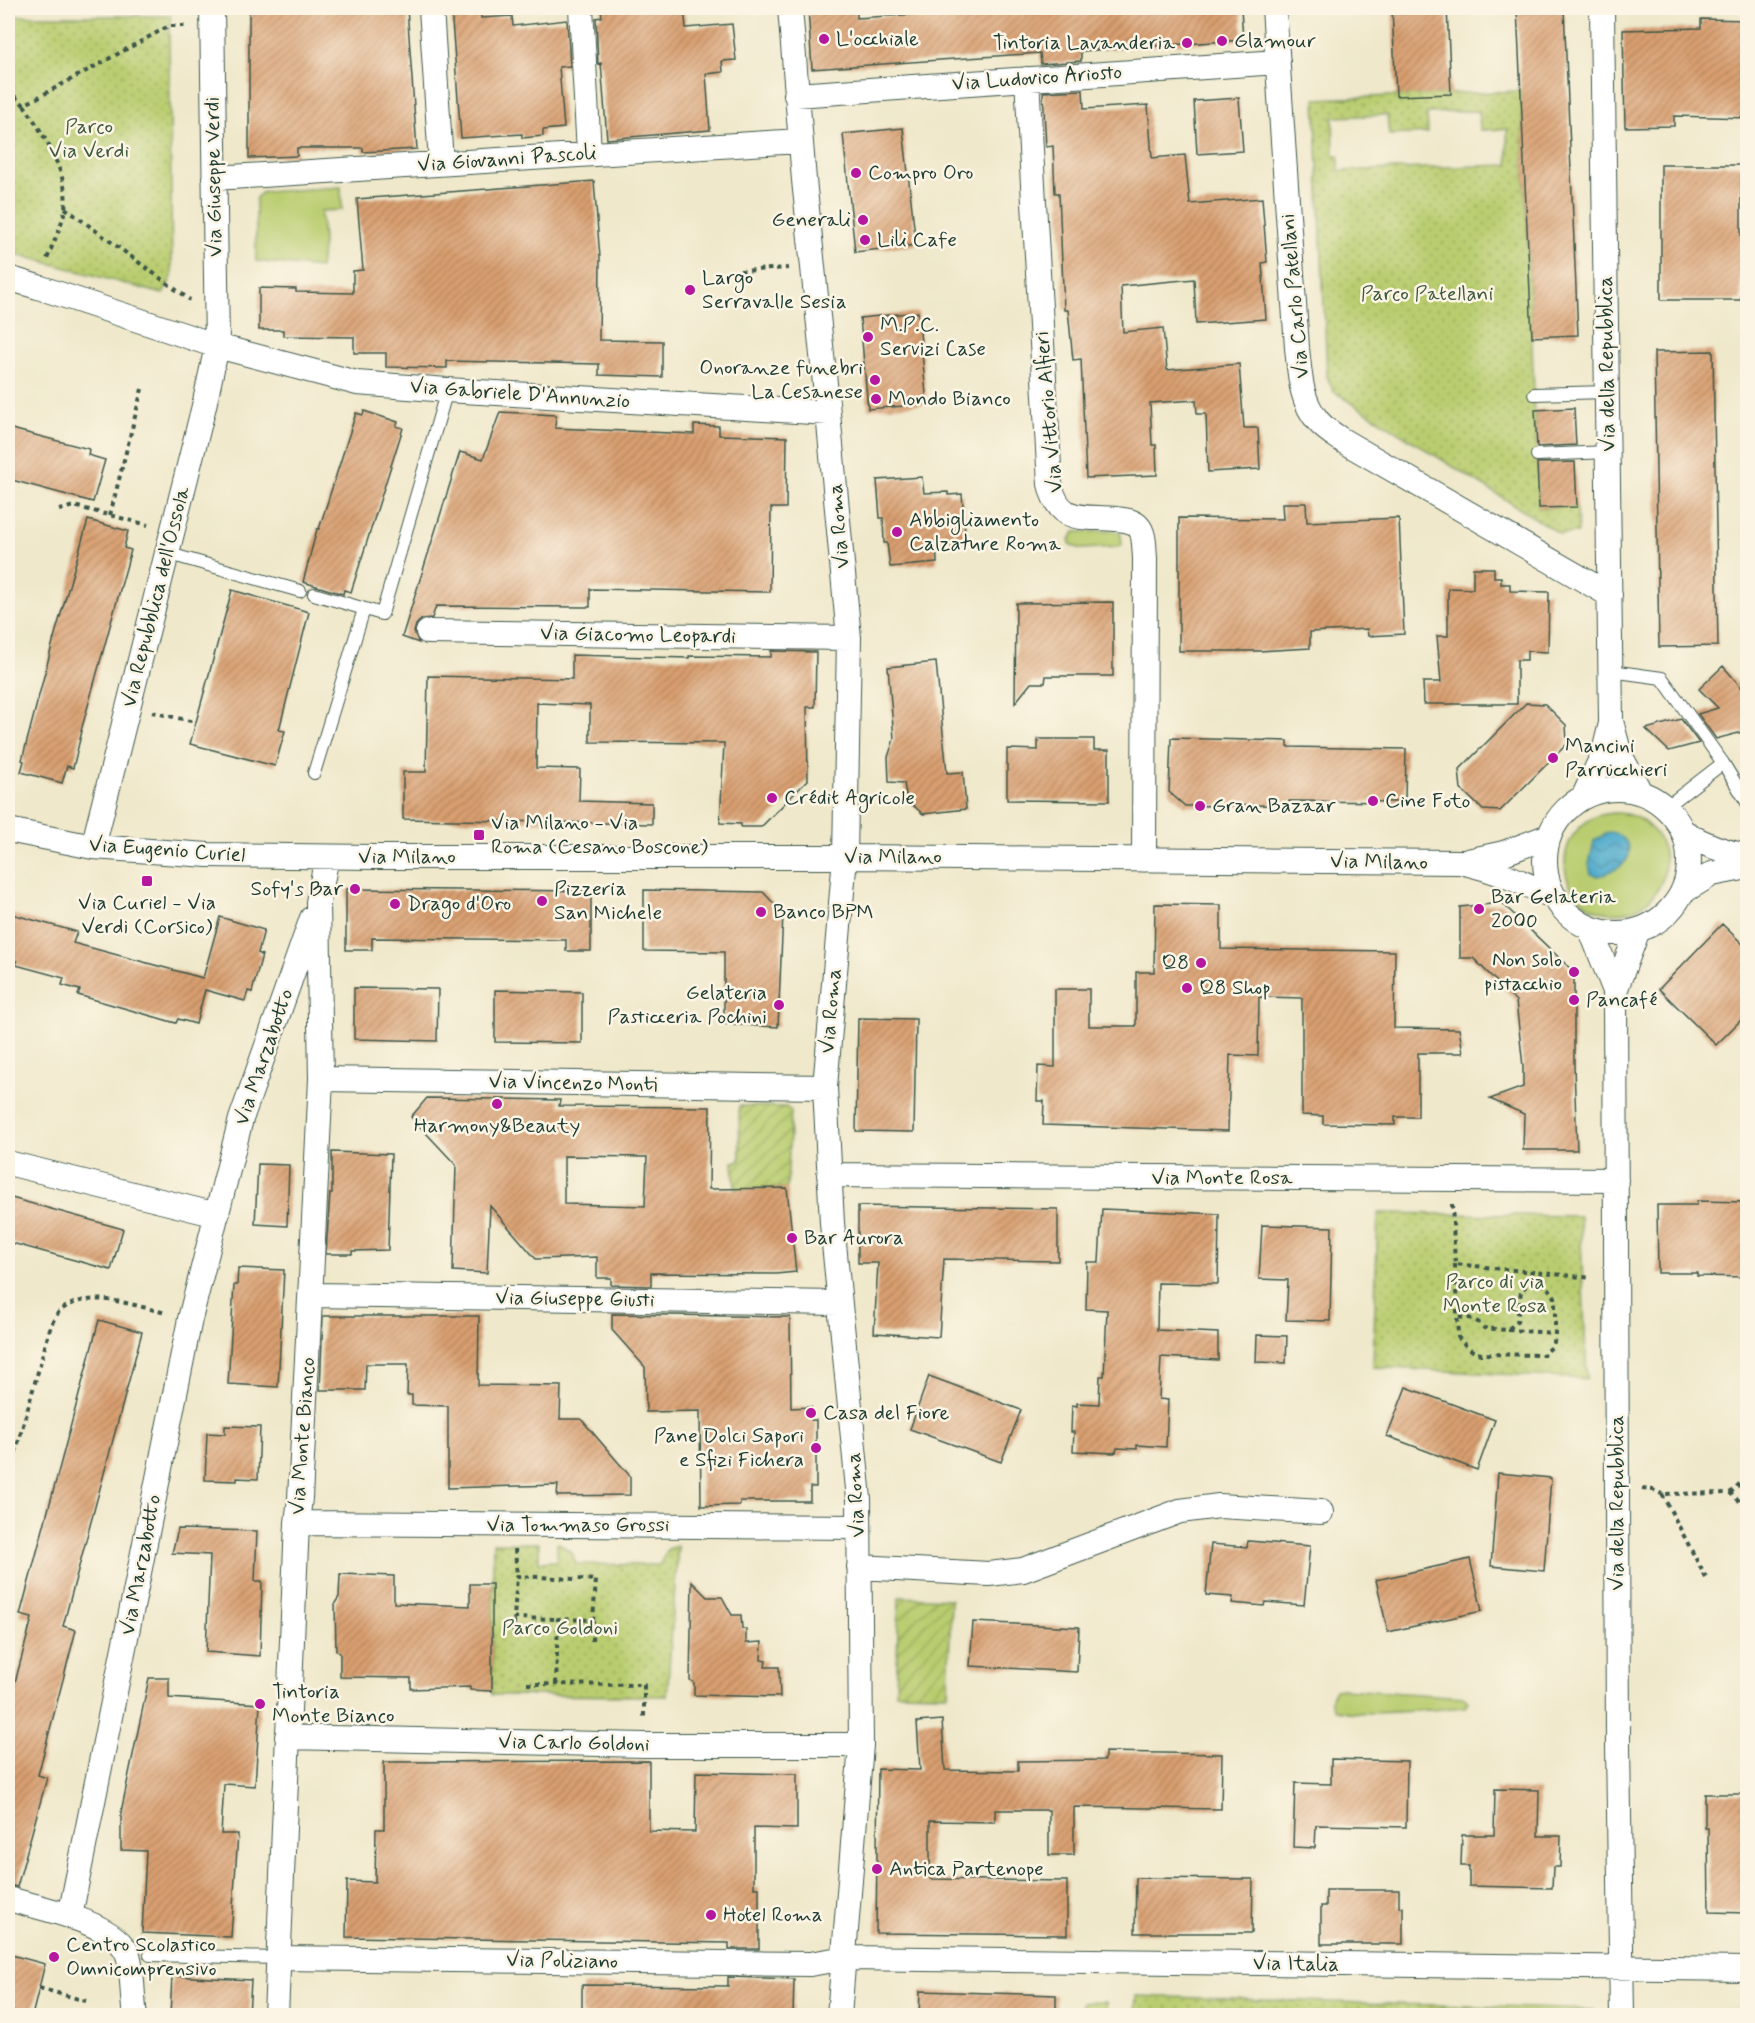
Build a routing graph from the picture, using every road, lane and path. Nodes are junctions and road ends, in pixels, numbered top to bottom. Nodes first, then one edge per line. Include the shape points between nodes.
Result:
1 (431, 8) edge
2 (581, 8) edge
3 (790, 8) edge
4 (1274, 8) edge
5 (1602, 8) edge
6 (212, 16) edge
7 (1278, 62) junction
8 (1027, 79) junction
9 (8, 90) edge
10 (796, 95) junction
11 (24, 105) junction
12 (800, 141) junction
13 (589, 153) junction
14 (441, 163) junction
15 (214, 178) junction
16 (65, 208) junction
17 (813, 266) junction
18 (740, 271) dead end
19 (8, 278) edge
20 (38, 287) junction
21 (215, 318) junction
22 (217, 346) junction
23 (142, 389) dead end
24 (447, 390) junction
25 (1607, 392) junction
26 (1534, 394) dead end
27 (828, 413) junction
28 (1608, 452) junction
29 (1537, 455) dead end
30 (59, 510) dead end
31 (110, 516) junction
32 (169, 542) junction
33 (300, 591) dead end
34 (314, 594) dead end
35 (1610, 595) junction
36 (364, 609) junction
37 (428, 632) dead end
38 (849, 638) junction
39 (1611, 671) junction
40 (128, 706) junction
41 (1611, 721) junction
42 (195, 722) dead end
43 (1723, 763) junction
44 (314, 773) dead end
45 (1640, 792) junction
46 (1584, 796) junction
47 (1748, 804) edge
48 (1666, 807) junction
49 (8, 830) edge
50 (1684, 832) junction
51 (1549, 836) junction
52 (93, 847) junction
53 (1748, 856) edge
54 (327, 857) junction
55 (845, 857) junction
56 (1144, 860) junction
57 (1460, 862) junction
58 (1748, 867) edge
59 (1684, 891) junction
60 (1556, 898) junction
61 (318, 902) junction
62 (1590, 928) junction
63 (1638, 930) junction
64 (1615, 991) junction
65 (321, 1079) junction
66 (825, 1087) junction
67 (8, 1164) edge
68 (829, 1175) junction
69 (1450, 1180) junction
70 (1616, 1180) junction
71 (217, 1215) junction
72 (1455, 1264) junction
73 (1616, 1281) junction
74 (312, 1295) junction
75 (838, 1302) junction
76 (1457, 1317) junction
77 (190, 1318) junction
78 (1507, 1330) junction
79 (1555, 1333) junction
80 (8, 1449) edge
81 (15, 1451) junction
82 (1748, 1476) edge
83 (8, 1479) edge
84 (1730, 1493) junction
85 (1748, 1508) edge
86 (1321, 1512) dead end
87 (297, 1523) junction
88 (858, 1527) junction
89 (860, 1567) junction
90 (1706, 1578) dead end
91 (514, 1618) junction
92 (558, 1619) junction
93 (593, 1620) junction
94 (514, 1634) dead end
95 (592, 1641) dead end
96 (527, 1683) dead end
97 (556, 1684) junction
98 (287, 1737) junction
99 (645, 1745) junction
100 (861, 1745) junction
101 (8, 1899) edge
102 (70, 1916) junction
103 (150, 1955) dead end
104 (278, 1958) junction
105 (845, 1958) junction
106 (1622, 1967) junction
107 (1748, 1969) edge
108 (39, 1988) dead end
109 (86, 2001) dead end
110 (1163, 2013) dead end
111 (135, 2016) edge
112 (276, 2016) edge
113 (839, 2016) edge
114 (1353, 2016) edge
115 (1622, 2016) edge

1 - 14 street
2 - 13 street
3 - 10 street, Via Roma
4 - 7 street, Via Carlo Patellani
5 - 25 street, Via della Repubblica
6 - 11 path via 169,27
6 - 15 street, Via Giuseppe Verdi
7 - 8 street, Via Ludovico Ariosto
7 - 35 street, Via Carlo Patellani via 1297,348 1303,395 1310,410 1319,423 1345,442
8 - 10 street, Via Ludovico Ariosto
8 - 56 street, Via Vittorio Alfieri via 1053,496 1068,514 1126,520 1138,526 1142,536
9 - 11 path
10 - 12 street, Via Roma
11 - 16 path via 46,138 60,176
12 - 13 street, Via Giovanni Pascoli
12 - 17 street, Via Roma
13 - 14 street, Via Giovanni Pascoli
14 - 15 street, Via Giovanni Pascoli
15 - 21 street, Via Giuseppe Verdi
16 - 20 path
16 - 21 path
17 - 18 path
17 - 27 street, Via Roma
19 - 20 street, Via Gabriele D'Annunzio
20 - 22 street, Via Gabriele D'Annunzio
21 - 22 street, Via Giuseppe Verdi
22 - 24 street, Via Gabriele D'Annunzio via 357,383
22 - 32 street, Via Repubblica dell'Ossola
23 - 31 path
24 - 27 street, Via Gabriele D'Annunzio
24 - 36 lane via 382,614
25 - 26 lane
25 - 28 street, Via della Repubblica
27 - 38 street, Via Roma
28 - 29 lane
28 - 35 street, Via della Repubblica
30 - 31 path via 74,506
31 - 32 path
32 - 33 lane
32 - 40 street, Via Repubblica dell'Ossola
34 - 36 lane
35 - 39 street, Via della Repubblica
36 - 44 lane
37 - 38 street, Via Giacomo Leopardi
38 - 55 street, Via Roma
39 - 41 street, Via della Repubblica
39 - 43 lane via 1662,678
40 - 42 path
40 - 52 street, Via Repubblica dell'Ossola
41 - 45 street, Via della Repubblica via 1620,755
41 - 46 street, Via della Repubblica via 1604,752
43 - 47 lane
43 - 48 lane
45 - 46 street via 1611,788
45 - 48 street
46 - 51 street via 1557,820
48 - 50 street
49 - 52 street, Via Eugenio Curiel
50 - 53 street via 1720,850
50 - 59 street via 1690,861
51 - 57 street, Via Milano via 1504,853
51 - 60 street via 1545,868
52 - 54 street, Via Eugenio Curiel via 208,855
54 - 55 street, Via Milano
54 - 61 street, Via Monte Bianco
55 - 56 street, Via Milano
55 - 66 street, Via Roma
56 - 57 street, Via Milano
57 - 60 street, Via Milano via 1485,867
58 - 59 street via 1712,874
59 - 63 street via 1657,922
60 - 62 street
61 - 65 street, Via Monte Bianco
61 - 71 street, Via Marzabotto via 241,1119
62 - 63 street via 1622,933
62 - 64 street, Via della Repubblica
63 - 64 street, Via della Repubblica
64 - 70 street, Via della Repubblica
65 - 66 street, Via Vincenzo Monti
65 - 74 street, Via Monte Bianco
66 - 68 street, Via Roma
67 - 71 street
68 - 69 street, Via Monte Rosa
68 - 75 street, Via Roma
69 - 70 street, Via Monte Rosa
69 - 72 path
70 - 73 street, Via della Repubblica
71 - 77 street, Via Marzabotto
72 - 73 path
72 - 76 path
73 - 106 street, Via della Repubblica
74 - 75 street, Via Giuseppe Giusti
74 - 87 street, Via Monte Bianco
75 - 88 street, Via Roma via 859,1499
76 - 78 path via 1469,1318 1484,1328
76 - 79 path via 1458,1337 1481,1354 1543,1355 1552,1346
77 - 81 path via 101,1300 76,1301 59,1311 51,1325
77 - 102 street, Via Marzabotto
78 - 79 path
78 - 79 path via 1517,1322 1521,1292 1526,1286 1542,1284 1555,1297
80 - 81 path
81 - 83 path
82 - 84 path
84 - 85 path
84 - 90 path via 1662,1494
86 - 89 street via 1219,1506 1180,1511 1023,1570 1003,1573
87 - 88 street, Via Tommaso Grossi
87 - 98 street, Via Monte Bianco
88 - 89 street, Via Roma
89 - 100 street, Via Roma
91 - 92 path
91 - 93 path via 517,1576 596,1580
91 - 94 path
92 - 93 path
92 - 97 path
93 - 95 path
96 - 97 path
97 - 99 path via 644,1685
98 - 99 street, Via Carlo Goldoni
98 - 104 street, Via Monte Bianco
99 - 100 street, Via Carlo Goldoni
100 - 105 street, Via Roma
101 - 102 street
102 - 111 street via 122,1943 129,1956
103 - 104 lane
104 - 105 street, Via Poliziano via 810,1964
104 - 112 street, Via Monte Bianco
105 - 106 street, Via Italia
105 - 113 street, Via Roma
106 - 107 street, Via Italia
106 - 115 street, Via della Repubblica
108 - 109 path
110 - 114 path

